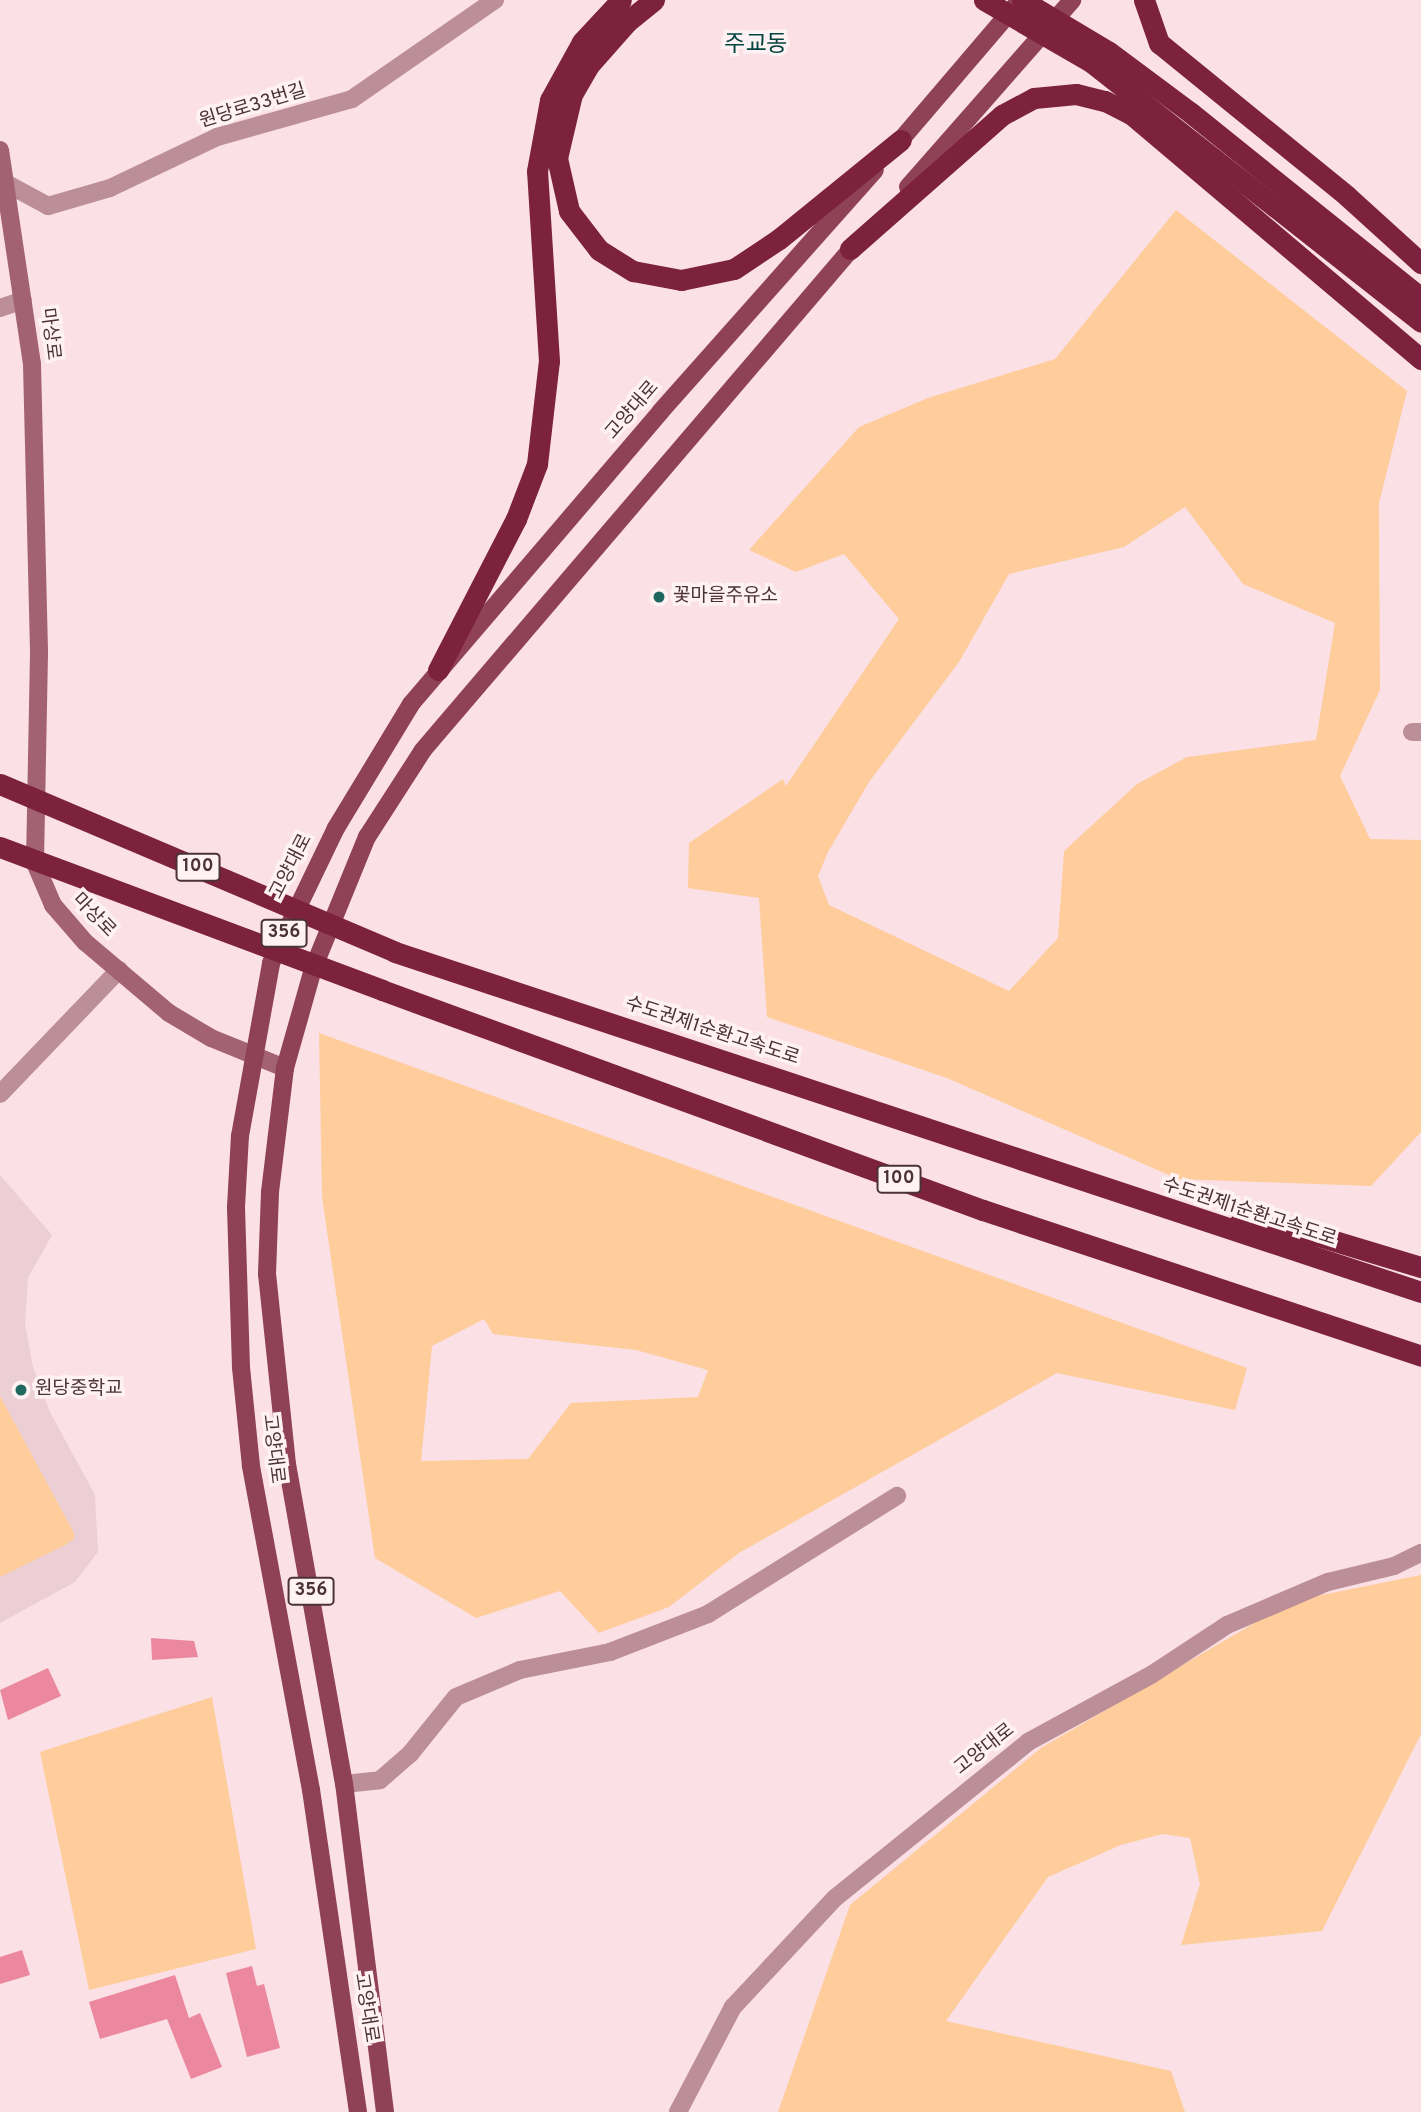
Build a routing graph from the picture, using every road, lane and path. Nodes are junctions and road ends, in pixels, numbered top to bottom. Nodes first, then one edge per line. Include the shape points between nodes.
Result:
1 (495, 0) edge
2 (621, 0) edge
3 (654, 0) edge
4 (984, 0) edge
5 (1021, 0) edge
6 (1072, 0) edge
7 (1144, 0) edge
8 (901, 140) junction
9 (0, 150) edge
10 (4, 182) edge
11 (850, 249) junction
12 (1421, 263) edge
13 (1421, 298) edge
14 (23, 300) junction
15 (0, 308) edge
16 (1421, 322) edge
17 (1421, 359) edge
18 (438, 670) junction
19 (0, 785) edge
20 (0, 847) edge
21 (119, 970) junction
22 (254, 1055) junction
23 (285, 1068) junction
24 (0, 1094) edge
25 (1157, 1207) junction
26 (1421, 1267) edge
27 (1421, 1292) edge
28 (1421, 1356) edge
29 (897, 1496) dead end
30 (1421, 1553) edge
31 (344, 1784) junction
32 (358, 2112) edge
33 (385, 2112) edge
34 (678, 2112) edge

1 - 10 street, 원당로33번길 via 352,99 217,137 110,188 48,206
2 - 18 highway via 582,42 550,100 537,170 548,361 537,464 516,519
3 - 8 highway via 627,22 589,65 572,94 557,158 569,211 599,250 633,271 681,280 734,269 779,239
4 - 16 highway, bridge via 1091,62
5 - 8 main road, 고양대로 / 356
5 - 13 highway, bridge via 1109,52 1191,113
6 - 11 main road, 고양대로 / 356
7 - 12 highway via 1159,43 1347,196
8 - 18 main road, 고양대로 / 356
9 - 10 street, 마상로
10 - 14 street, 마상로
11 - 17 highway via 1002,115 1034,98 1076,94 1131,114
11 - 23 main road, 고양대로 / 356 via 423,750 367,837 313,969
14 - 15 street, 마상로
14 - 21 street, 마상로 via 32,365 39,654 35,863 53,905
18 - 22 main road, 고양대로 / 356 via 386,740 298,900 271,963
19 - 25 highway, 수도권제1순환고속도로 / 100, bridge via 394,952
20 - 28 highway, 100, bridge via 982,1210
21 - 22 street, 마상로 via 169,1013
21 - 24 street
22 - 23 street, 마상로
22 - 32 main road, 고양대로 / 356 via 240,1136 236,1207 251,1466 311,1790
23 - 31 main road, 고양대로 / 356 via 270,1192 267,1273 287,1464
25 - 26 highway via 1318,1236
25 - 27 highway, 수도권제1순환고속도로 / 100
29 - 31 street via 708,1614 610,1653 520,1670 456,1697 410,1754 380,1780
30 - 34 street, 고양대로 via 1394,1566 1328,1582 1227,1625 1151,1675 1028,1742 835,1898 733,2007
31 - 33 main road, 고양대로 / 356

